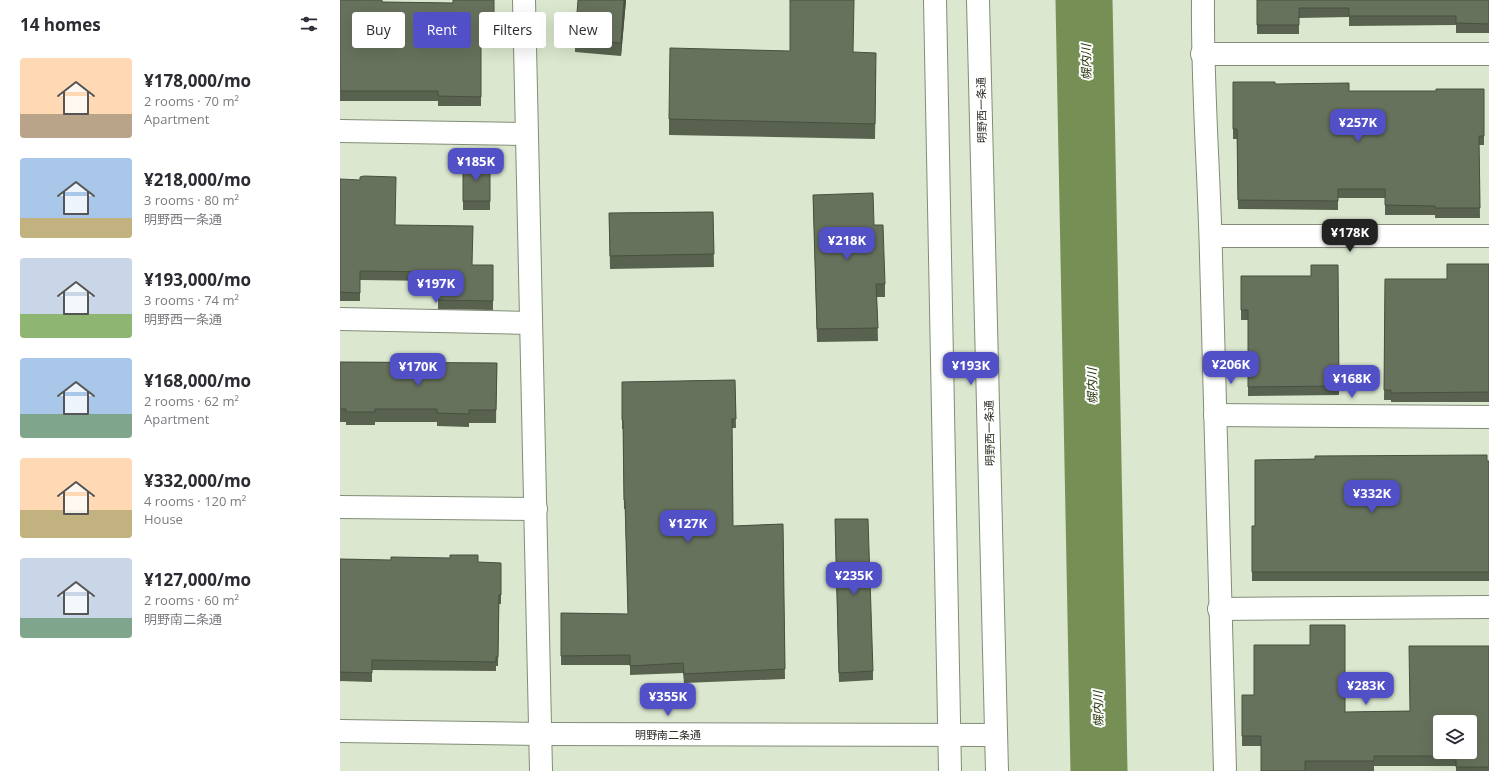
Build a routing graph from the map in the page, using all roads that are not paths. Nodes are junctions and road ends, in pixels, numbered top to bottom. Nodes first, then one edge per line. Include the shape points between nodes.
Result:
1 (524, 0) edge
2 (935, 0) edge
3 (978, 0) edge
4 (1203, 0) edge
5 (1202, 54) junction
6 (1489, 54) edge
7 (340, 132) edge
8 (527, 134) junction
9 (1211, 236) junction
10 (1489, 236) edge
11 (340, 319) edge
12 (531, 324) junction
13 (1215, 415) junction
14 (1489, 417) edge
15 (340, 507) edge
16 (536, 509) junction
17 (1489, 607) edge
18 (1219, 609) junction
19 (340, 731) edge
20 (540, 734) junction
21 (950, 735) junction
22 (996, 735) junction
23 (541, 771) edge
24 (950, 771) edge
25 (997, 771) edge
26 (1225, 771) edge

1 - 8 street
2 - 21 street
3 - 22 street, 明野西一条通
4 - 5 street
5 - 6 street
5 - 9 street
7 - 8 street
8 - 12 street
9 - 10 street
9 - 13 street
11 - 12 street
12 - 16 street
13 - 14 street
13 - 18 street
15 - 16 street
16 - 20 street
17 - 18 street
18 - 26 street
19 - 20 street, 明野南二条通
20 - 21 street, 明野南二条通
20 - 23 street
21 - 22 street, 明野南二条通
21 - 24 street
22 - 25 street, 明野西一条通

